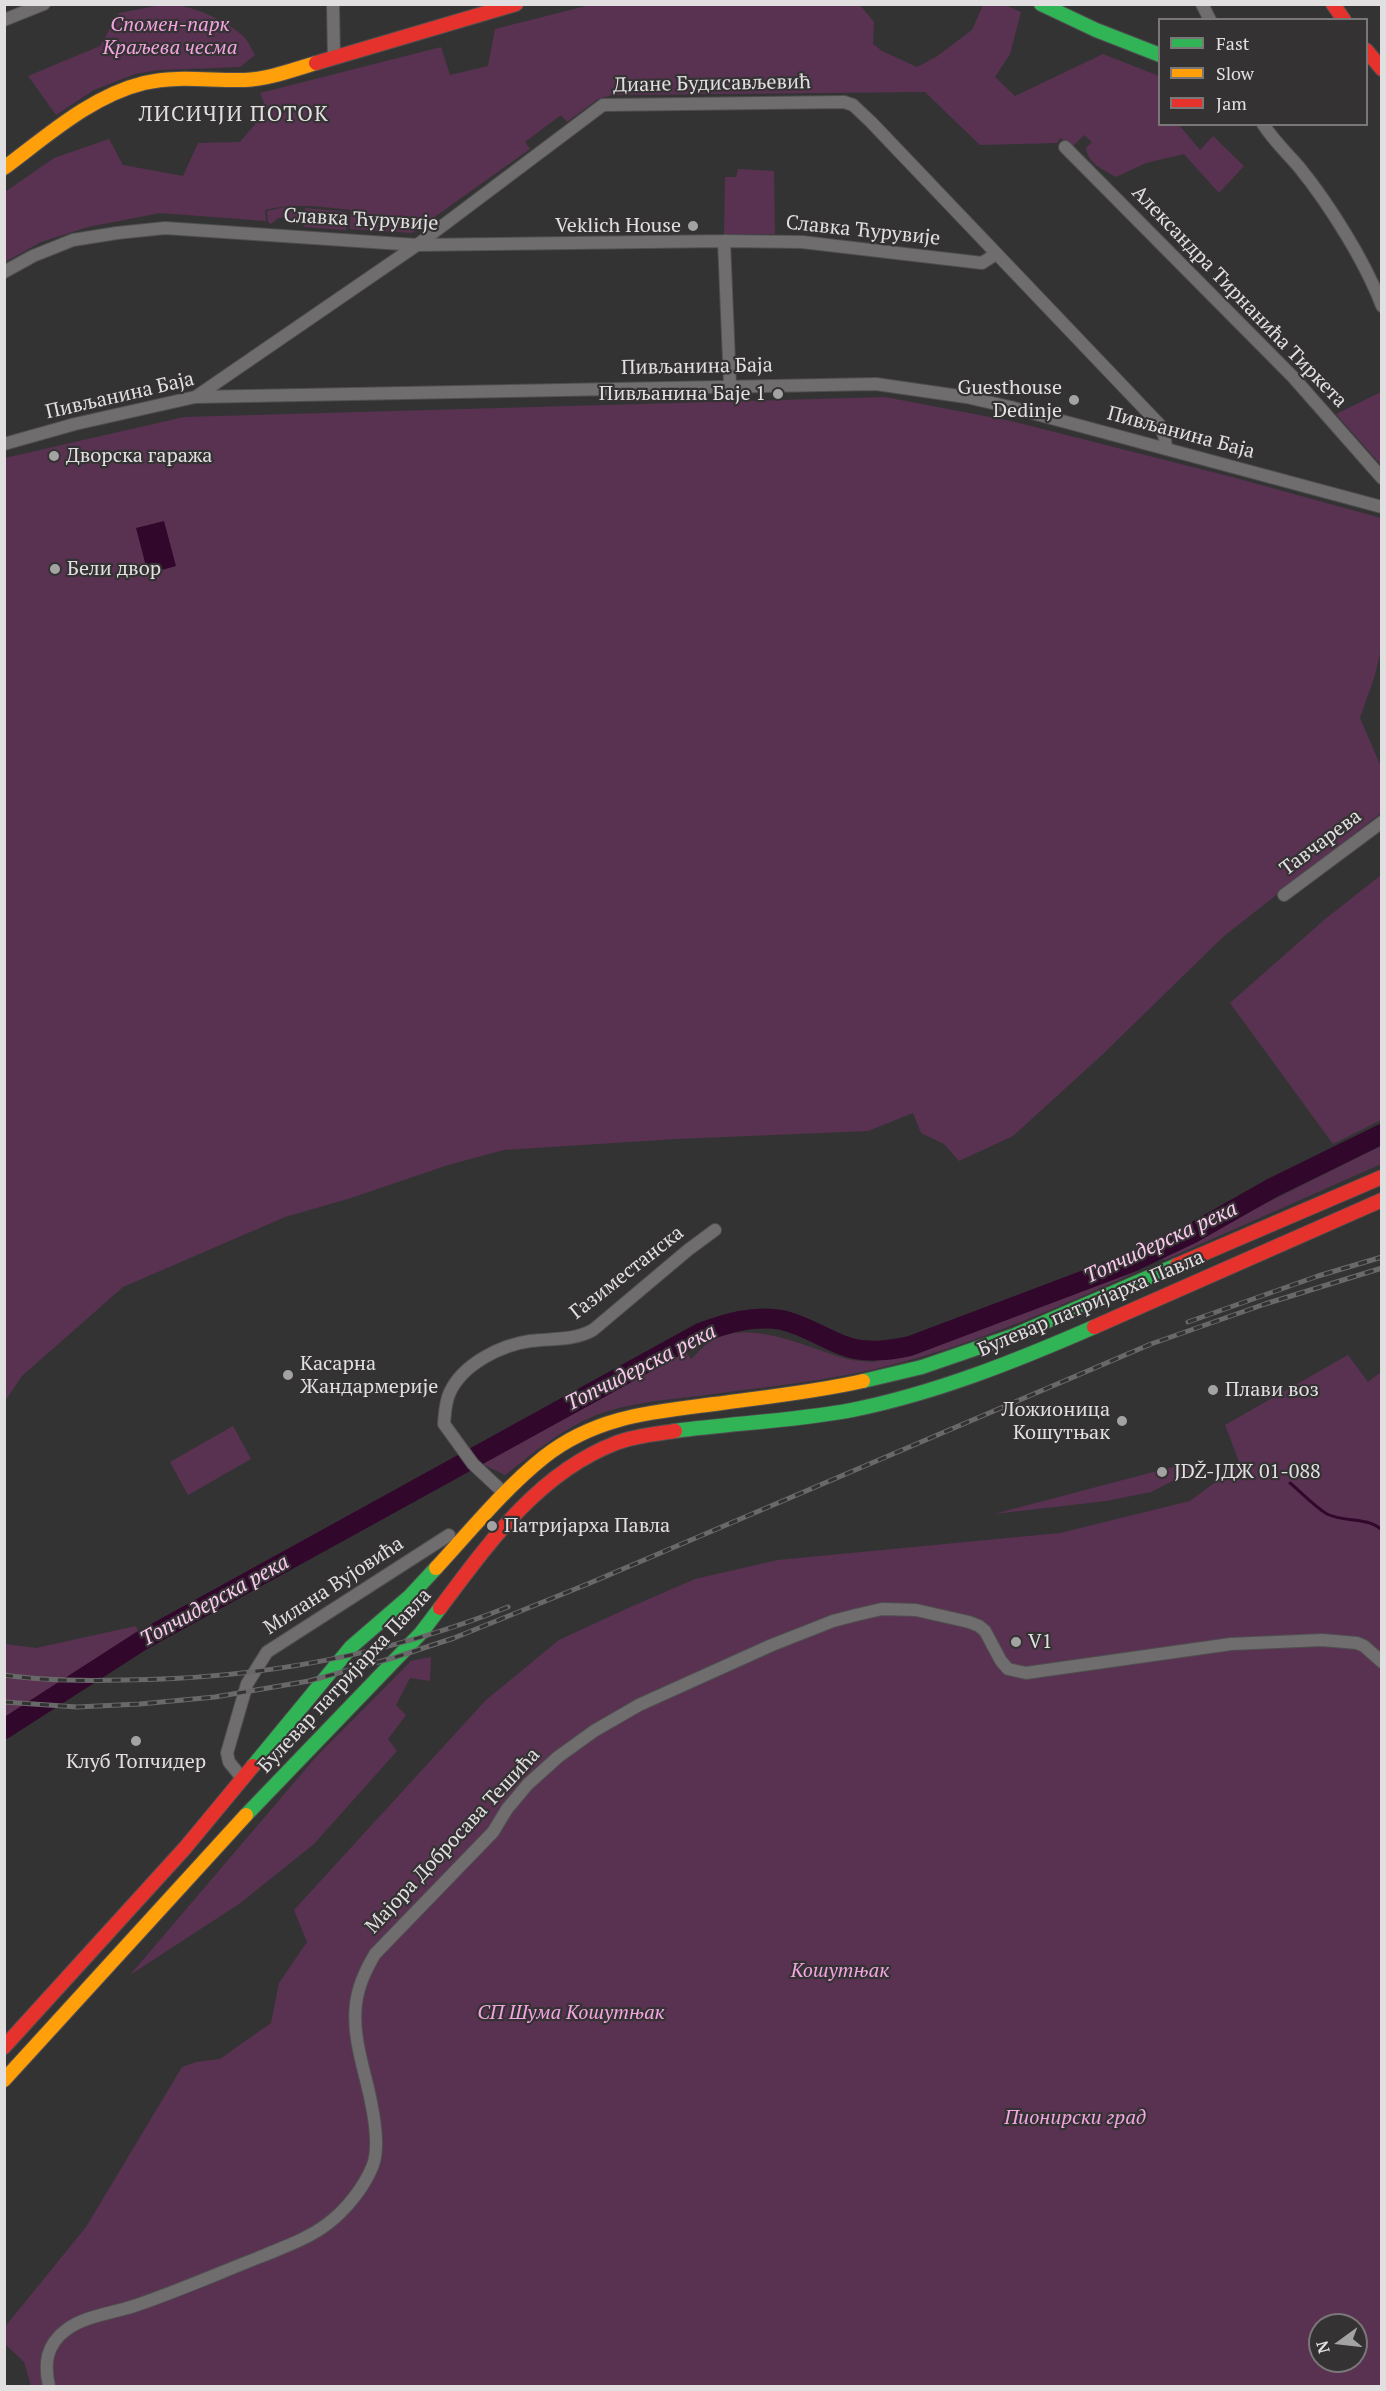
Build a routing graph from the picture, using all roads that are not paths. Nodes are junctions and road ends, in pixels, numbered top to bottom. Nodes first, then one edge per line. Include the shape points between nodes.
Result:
1 (44, 4) edge
2 (333, 4) edge
3 (516, 4) edge
4 (1041, 4) edge
5 (1203, 4) edge
6 (1333, 4) edge
7 (1209, 18) edge
8 (1343, 18) edge
9 (4, 20) edge
10 (1158, 54) edge
11 (1368, 55) edge
12 (334, 58) junction
13 (1382, 69) edge
14 (1265, 126) edge
15 (1065, 147) dead end
16 (4, 168) edge
17 (724, 241) junction
18 (417, 245) junction
19 (996, 254) junction
20 (4, 272) edge
21 (1382, 306) edge
22 (730, 385) junction
23 (195, 397) junction
24 (4, 444) edge
25 (1166, 449) junction
26 (1382, 477) edge
27 (1382, 507) edge
28 (1382, 822) edge
29 (1284, 895) dead end
30 (1382, 1177) edge
31 (1382, 1200) edge
32 (715, 1230) dead end
33 (504, 1493) junction
34 (449, 1534) dead end
35 (1382, 1662) edge
36 (242, 1778) junction
37 (4, 2047) edge
38 (4, 2080) edge
39 (48, 2386) edge

1 - 9 street
2 - 12 street
3 - 12 main road
4 - 10 main road
5 - 7 street
6 - 8 main road
11 - 13 main road
12 - 16 main road via 251,80 171,79 130,87 90,106
14 - 21 street via 1334,217
15 - 26 street, Александра Тирнанића Тиркета via 1293,377
17 - 18 street, Славка Ћурувије
17 - 19 street, Славка Ћурувије via 816,243 982,263
17 - 22 street
18 - 19 street, Диане Будисављевић via 605,104 849,102
18 - 20 street, Славка Ћурувије via 154,228 73,240
18 - 23 street, Диане Будисављевић
19 - 25 street, Диане Будисављевић via 1159,424
22 - 23 street, Пивљанина Баја
22 - 25 street, Пивљанина Баја via 898,386 1010,407
23 - 24 street, Пивљанина Баја
25 - 27 street, Пивљанина Баја
28 - 29 street, Тавчарева
30 - 33 main road, Булевар патријарха Павла via 1015,1335 922,1367 824,1390 659,1410 614,1420 552,1451
31 - 38 main road, Булевар патријарха Павла via 1025,1357 969,1376 829,1413 640,1437 578,1461 523,1506 421,1633 266,1793
32 - 33 street, Газиместанска via 593,1330 577,1337 510,1345 466,1371 450,1392 444,1424 473,1464
33 - 36 main road, Булевар патријарха Павла via 410,1596 336,1662
34 - 36 street, Милана Вујовића via 267,1652 247,1684 227,1754
35 - 39 street, Мајора Добросава Тешића via 1357,1643 1322,1640 1231,1644 1026,1673 1008,1669 985,1631 969,1622 916,1610 882,1609 833,1621 771,1645 618,1717 540,1771 493,1832 375,1954 367,1968 356,2004 355,2023 376,2147 373,2164 356,2195 326,2225 299,2241 188,2288 67,2329 46,2356
36 - 37 main road, Булевар патријарха Павла

